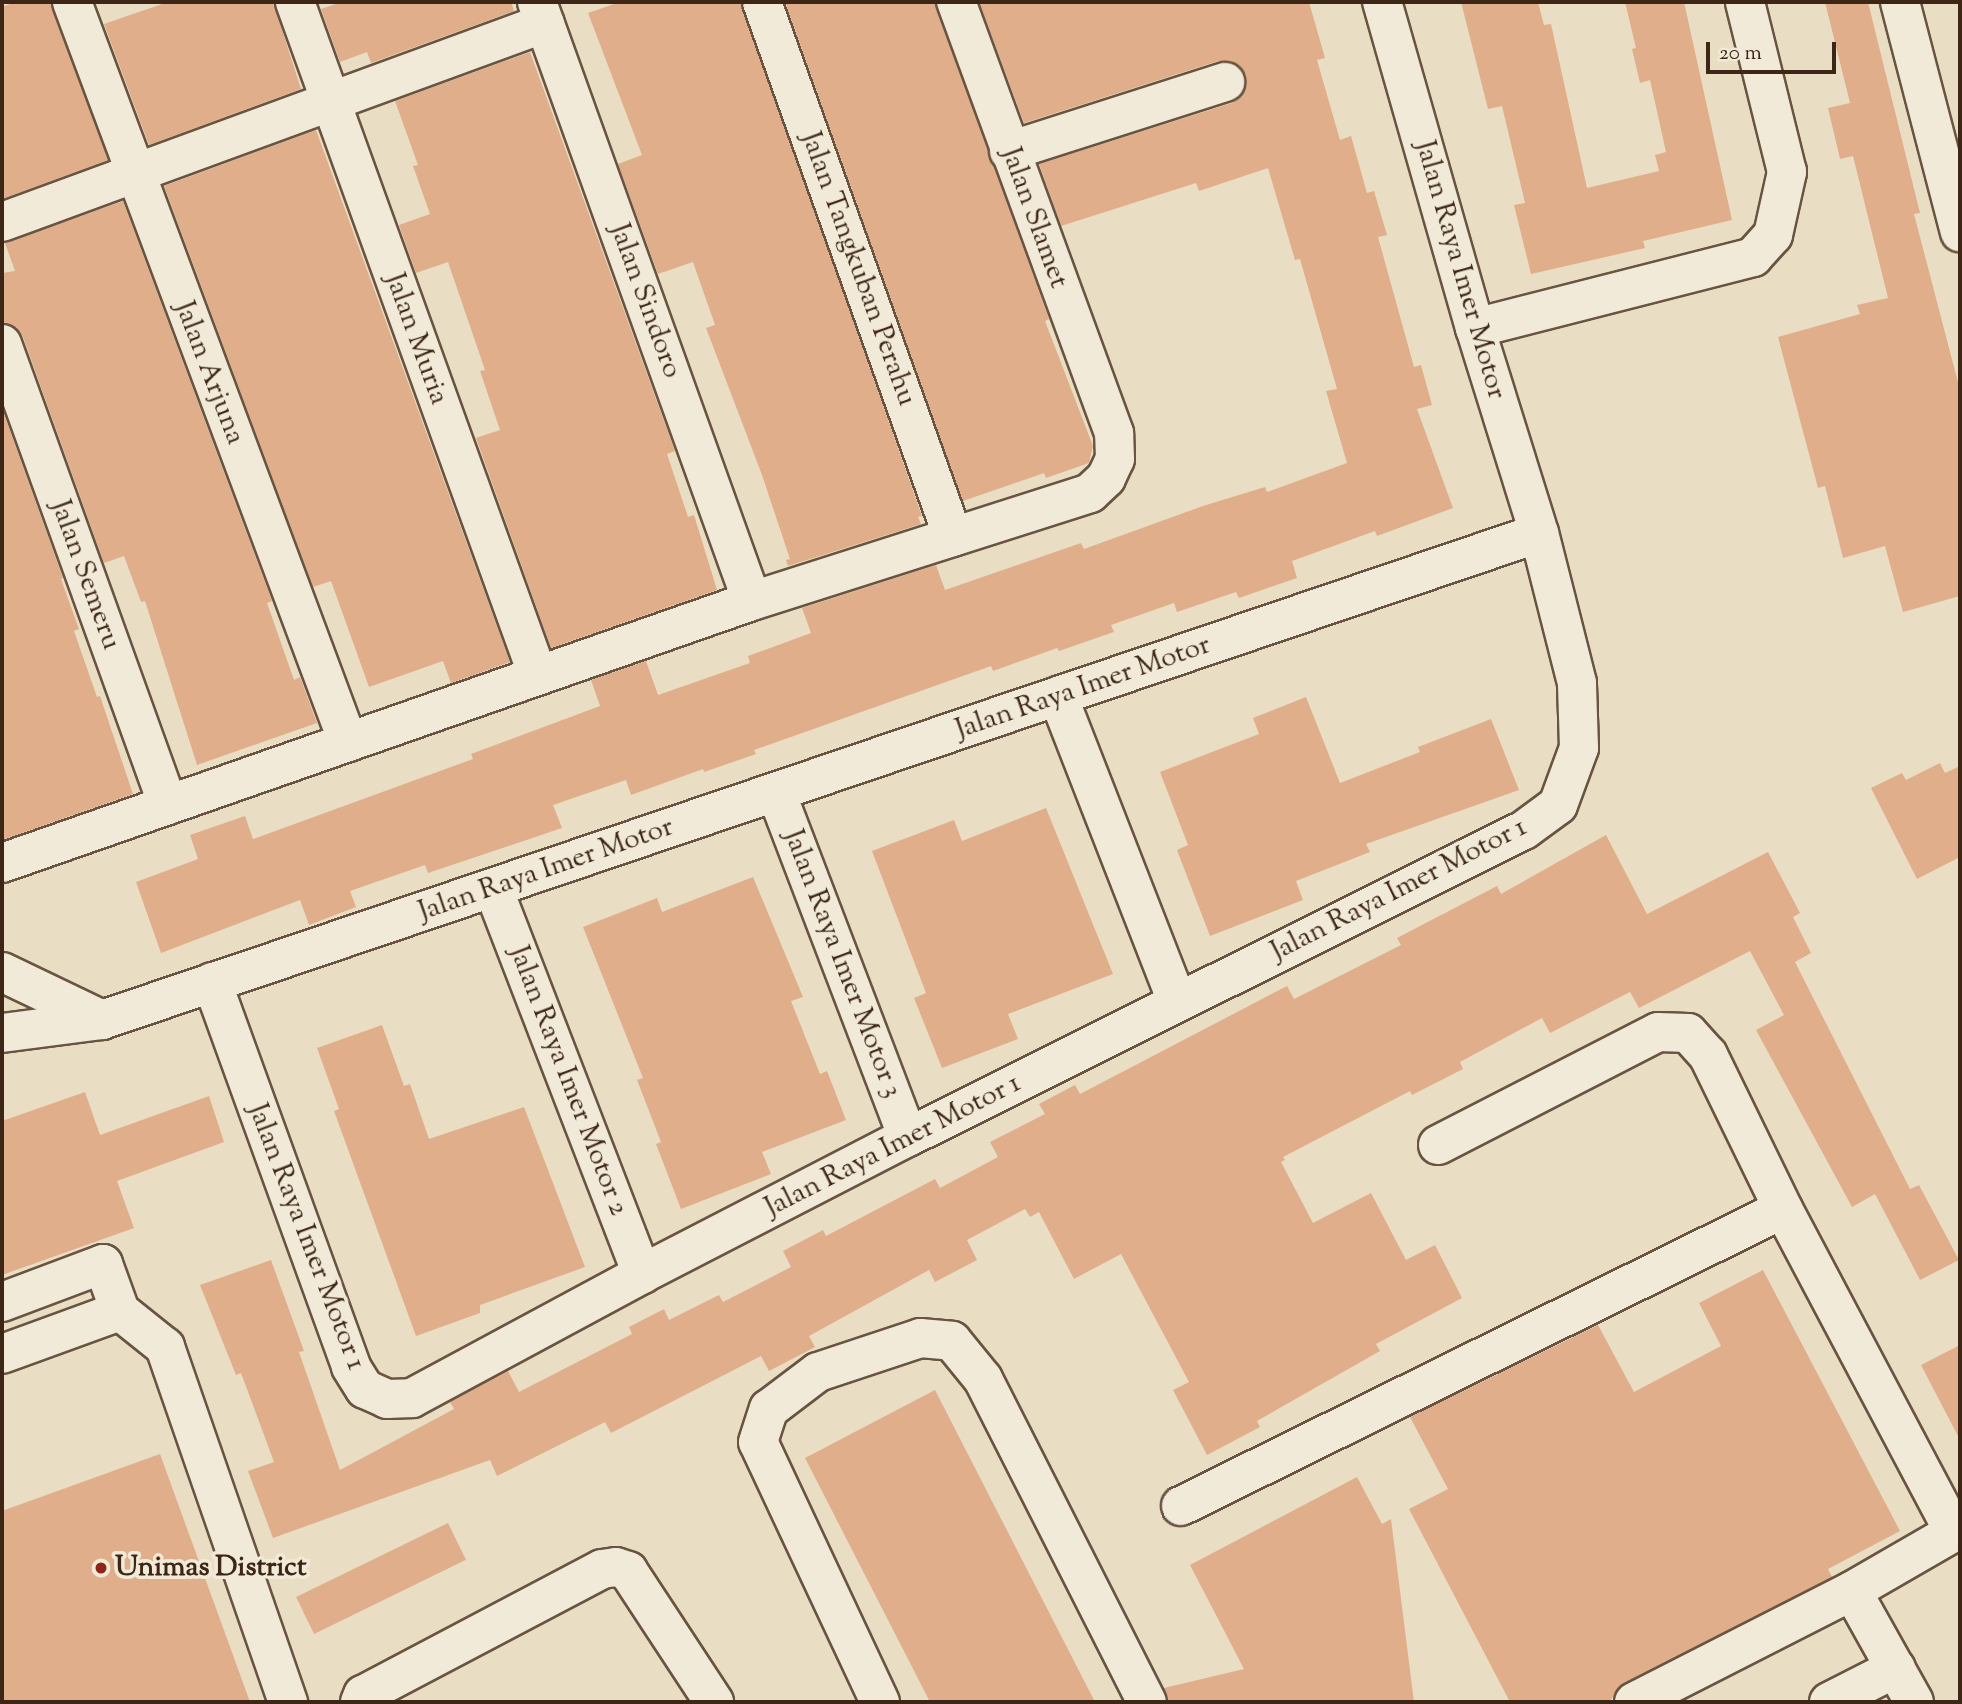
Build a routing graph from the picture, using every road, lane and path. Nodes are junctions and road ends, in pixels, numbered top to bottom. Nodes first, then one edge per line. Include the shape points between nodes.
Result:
1 (72, 2) edge
2 (295, 2) edge
3 (762, 2) edge
4 (956, 2) edge
5 (1382, 2) edge
6 (1745, 2) edge
7 (1900, 2) edge
8 (541, 13) edge
9 (1225, 82) dead end
10 (330, 102) junction
11 (1009, 151) junction
12 (134, 174) junction
13 (2, 222) edge
14 (1960, 232) edge
15 (1475, 328) junction
16 (2, 344) edge
17 (1539, 533) junction
18 (953, 537) junction
19 (752, 601) junction
20 (538, 676) junction
21 (1058, 696) junction
22 (348, 742) junction
23 (776, 792) junction
24 (168, 805) junction
25 (2, 863) edge
26 (493, 888) junction
27 (2, 972) edge
28 (2, 979) edge
29 (212, 982) junction
30 (1177, 1001) junction
31 (2, 1016) edge
32 (102, 1020) junction
33 (2, 1033) edge
34 (908, 1137) junction
35 (1438, 1145) dead end
36 (1783, 1209) junction
37 (642, 1274) junction
38 (2, 1302) edge
39 (120, 1311) junction
40 (2, 1354) edge
41 (1181, 1506) dead end
42 (1957, 1538) edge
43 (1852, 1591) junction
44 (1896, 1668) junction
45 (288, 1702) edge
46 (360, 1702) edge
47 (714, 1702) edge
48 (880, 1702) edge
49 (1147, 1702) edge
50 (1634, 1702) edge
51 (1829, 1702) edge
52 (1914, 1702) edge

1 - 12 street, Jalan Arjuna
2 - 10 street, Jalan Muria
3 - 18 street, Jalan Tangkuban Perahu
4 - 11 street, Jalan Slamet
5 - 15 street, Jalan Raya Imer Motor
6 - 15 street via 1787,172 1773,235 1753,257
7 - 14 street
8 - 10 street
8 - 19 street, Jalan Sindoro
9 - 11 street
10 - 12 street
10 - 20 street, Jalan Muria
11 - 18 street, Jalan Slamet via 1114,433 1115,459 1106,478 1090,493
12 - 13 street
12 - 22 street, Jalan Arjuna
15 - 17 street, Jalan Raya Imer Motor
16 - 24 street, Jalan Semeru
17 - 21 street, Jalan Raya Imer Motor
17 - 30 street, Jalan Raya Imer Motor 1 via 1577,683 1579,748 1558,805 1524,830
18 - 19 street
19 - 20 street
20 - 22 street
21 - 23 street, Jalan Raya Imer Motor
21 - 30 street
22 - 24 street
23 - 26 street, Jalan Raya Imer Motor
23 - 34 street, Jalan Raya Imer Motor 3
24 - 25 street
26 - 29 street, Jalan Raya Imer Motor
26 - 37 street, Jalan Raya Imer Motor 2
27 - 32 street
28 - 31 street via 6,995
29 - 32 street, Jalan Raya Imer Motor
29 - 37 street, Jalan Raya Imer Motor 1 via 351,1367 365,1390 387,1399 412,1398
30 - 34 street, Jalan Raya Imer Motor 1
32 - 33 street, Jalan Raya Imer Motor
34 - 37 street, Jalan Raya Imer Motor 1
35 - 36 street via 1658,1031 1688,1033 1708,1055
36 - 41 street
36 - 42 street
38 - 39 street via 103,1264
39 - 40 street
39 - 45 street via 165,1347
42 - 43 street
43 - 44 street
43 - 50 street
44 - 51 street
44 - 52 street
46 - 47 street via 363,1695 399,1676 602,1569 616,1567 628,1571
48 - 49 street via 758,1442 769,1409 818,1372 920,1338 952,1341 983,1379

